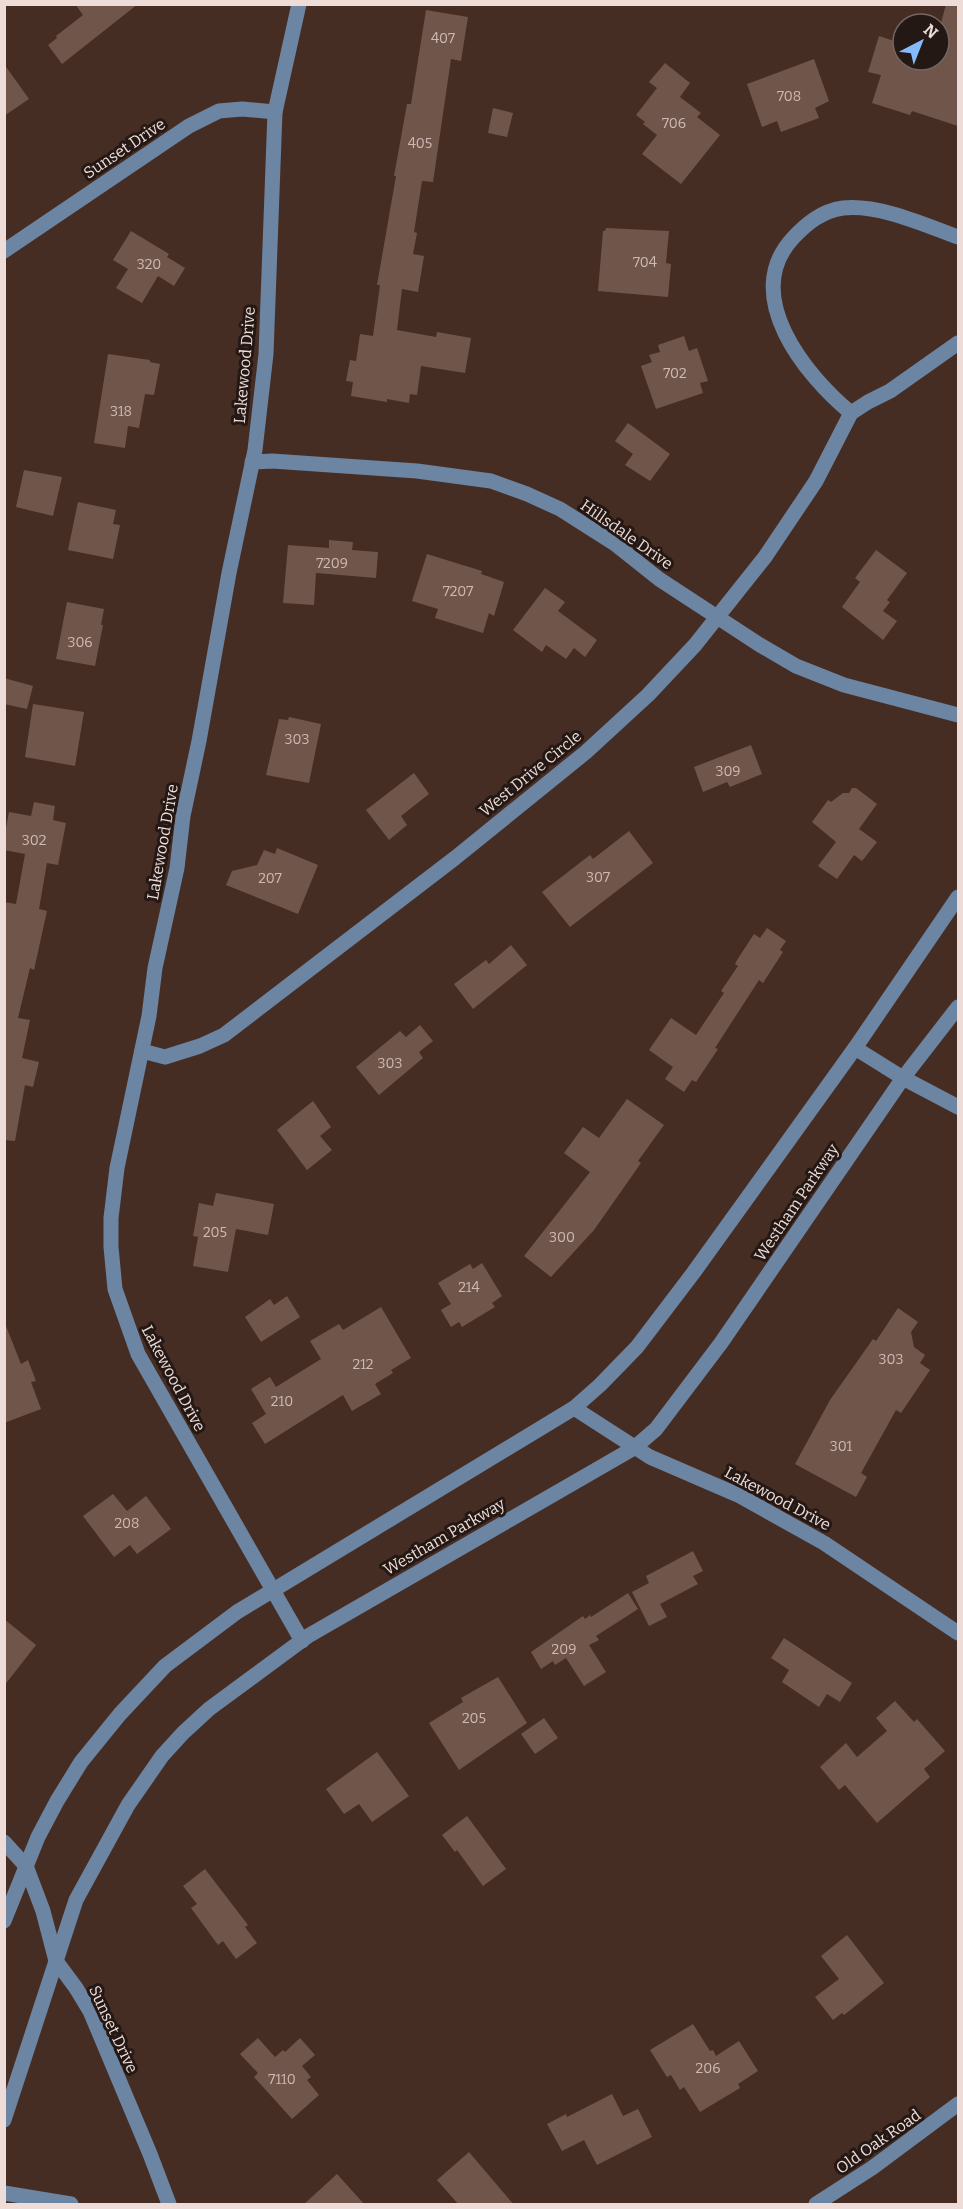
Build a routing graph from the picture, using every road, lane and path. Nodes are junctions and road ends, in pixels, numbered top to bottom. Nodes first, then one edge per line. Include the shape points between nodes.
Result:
1 (299, 4) edge
2 (275, 112) junction
3 (958, 237) edge
4 (4, 251) edge
5 (958, 343) edge
6 (851, 413) junction
7 (252, 462) junction
8 (718, 617) junction
9 (958, 715) edge
10 (958, 897) edge
11 (958, 1007) edge
12 (855, 1048) junction
13 (142, 1051) junction
14 (903, 1078) junction
15 (958, 1107) edge
16 (574, 1408) junction
17 (634, 1448) junction
18 (273, 1590) junction
19 (958, 1633) edge
20 (302, 1641) junction
21 (4, 1842) edge
22 (26, 1866) junction
23 (4, 1921) edge
24 (56, 1961) junction
25 (958, 2104) edge
26 (4, 2120) edge
27 (4, 2193) edge
28 (71, 2205) edge
29 (169, 2205) edge
30 (816, 2205) edge

1 - 2 street, Lakewood Drive
2 - 4 street, Sunset Drive via 219,111 189,126
2 - 7 street, Lakewood Drive via 266,354
3 - 6 street via 904,218 842,208 822,214 788,244 776,266 776,310 807,368 828,394
5 - 6 street
6 - 8 street, West Drive Circle via 816,481 765,557
7 - 8 street, Hillsdale Drive via 417,471 491,481 560,510
7 - 13 street, Lakewood Drive
8 - 9 street, Hillsdale Drive via 796,666 844,685
8 - 13 street, West Drive Circle via 648,694 586,752 224,1035 165,1057
10 - 12 street
11 - 14 street, Westham Parkway
12 - 14 street
12 - 16 street via 637,1347
13 - 18 street, Lakewood Drive via 117,1168 111,1218 115,1289 138,1354
14 - 15 street
14 - 17 street, Westham Parkway via 721,1343 656,1429
16 - 17 street, Lakewood Drive
16 - 18 street
17 - 19 street, Lakewood Drive via 738,1495 824,1543
17 - 20 street, Westham Parkway
18 - 20 street, Lakewood Drive
18 - 22 street via 237,1611 165,1666 120,1714 81,1762
20 - 24 street, Westham Parkway via 209,1709 162,1756 128,1805 76,1900
21 - 22 street, Sunset Drive
22 - 23 street
22 - 24 street, Sunset Drive
24 - 26 street, Westham Parkway
24 - 29 street, Sunset Drive via 90,2011
25 - 30 street, Old Oak Road
27 - 28 street

